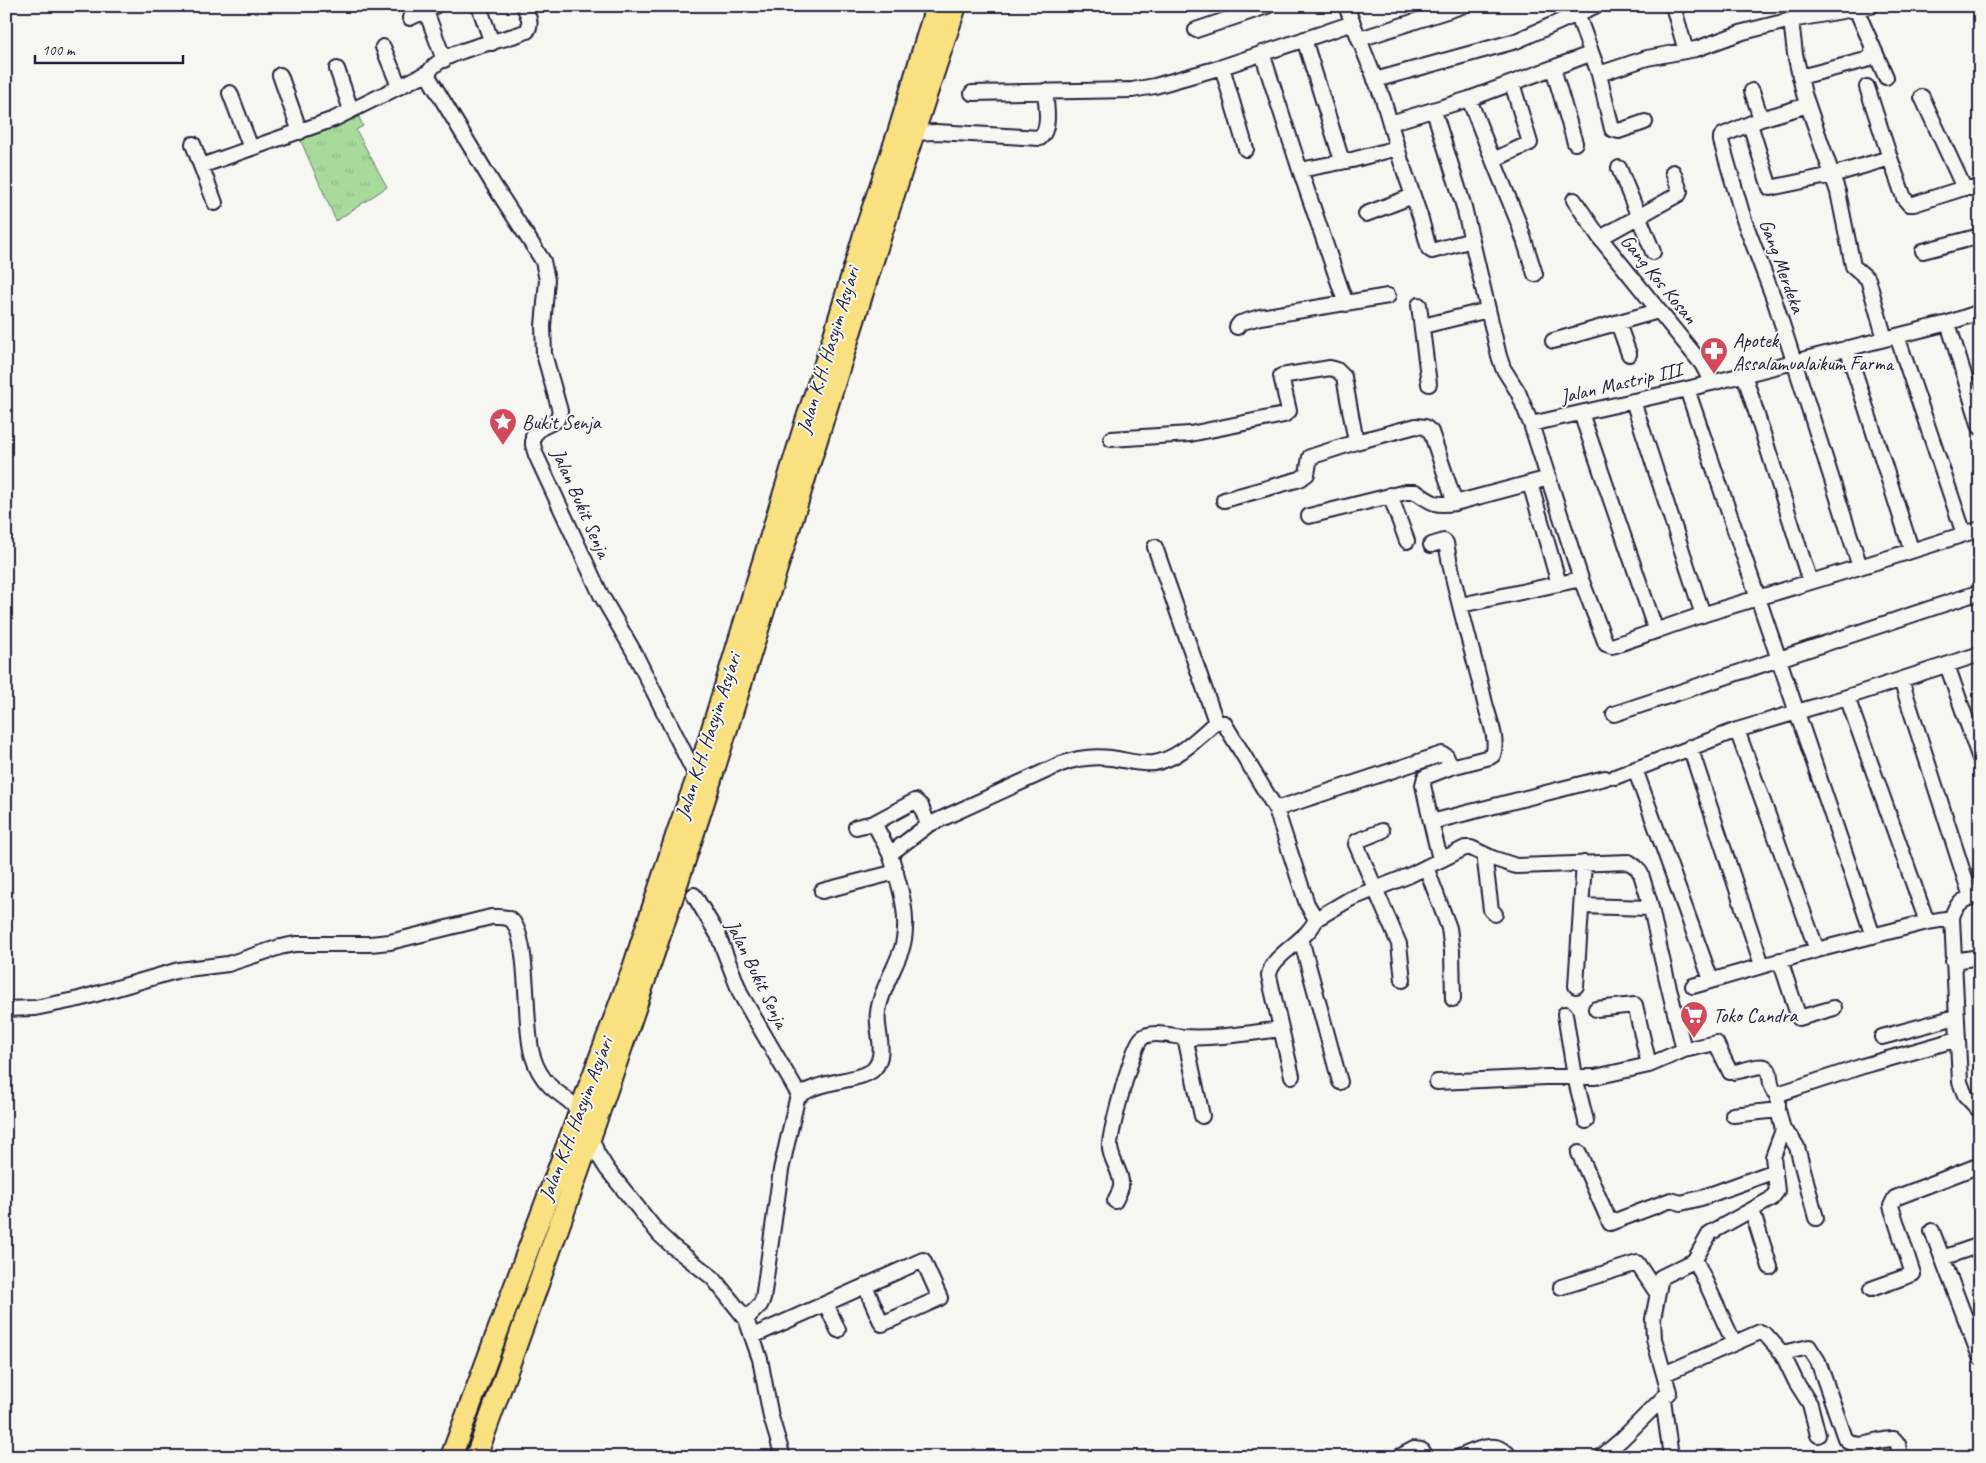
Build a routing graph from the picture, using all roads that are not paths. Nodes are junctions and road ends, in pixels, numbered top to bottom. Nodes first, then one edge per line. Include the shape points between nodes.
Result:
1 (479, 6) edge
2 (524, 6) edge
3 (936, 6) edge
4 (956, 6) edge
5 (1266, 6) edge
6 (1346, 6) edge
7 (1462, 6) edge
8 (1595, 6) edge
9 (1673, 6) edge
10 (1871, 6) edge
11 (430, 8) edge
12 (1856, 9) junction
13 (1577, 13) junction
14 (410, 18) dead end
15 (1791, 20) junction
16 (1353, 22) junction
17 (1196, 30) dead end
18 (1360, 39) junction
19 (1304, 40) junction
20 (492, 42) junction
21 (383, 47) dead end
22 (1872, 50) junction
23 (1686, 51) junction
24 (1262, 53) junction
25 (1590, 54) junction
26 (444, 60) junction
27 (1222, 67) junction
28 (1553, 68) junction
29 (337, 69) dead end
30 (429, 72) junction
31 (1599, 74) junction
32 (280, 75) dead end
33 (1800, 77) junction
34 (1886, 78) dead end
35 (1375, 80) junction
36 (1512, 83) junction
37 (399, 86) junction
38 (1867, 87) dead end
39 (1045, 91) junction
40 (1752, 91) dead end
41 (230, 93) dead end
42 (972, 93) dead end
43 (1922, 97) dead end
44 (1469, 98) junction
45 (1808, 105) junction
46 (352, 110) junction
47 (1434, 110) junction
48 (1756, 121) junction
49 (1645, 122) dead end
50 (1390, 123) junction
51 (300, 132) junction
52 (913, 133) junction
53 (1576, 143) dead end
54 (193, 144) dead end
55 (251, 148) junction
56 (1398, 148) junction
57 (1246, 149) dead end
58 (1890, 158) junction
59 (1494, 160) junction
60 (1342, 161) junction
61 (201, 166) junction
62 (1619, 168) dead end
63 (1300, 170) junction
64 (1673, 172) dead end
65 (1832, 175) junction
66 (1964, 188) junction
67 (1980, 188) edge
68 (1413, 196) junction
69 (1574, 200) dead end
70 (215, 203) dead end
71 (1366, 214) dead end
72 (1637, 216) junction
73 (1980, 236) edge
74 (1600, 238) junction
75 (1472, 240) junction
76 (1923, 251) dead end
77 (1653, 252) dead end
78 (1535, 274) dead end
79 (1388, 296) dead end
80 (1346, 304) junction
81 (1419, 305) dead end
82 (1488, 310) junction
83 (1658, 311) junction
84 (1980, 312) edge
85 (1618, 323) junction
86 (1948, 323) junction
87 (1423, 326) junction
88 (1238, 327) dead end
89 (1891, 337) junction
90 (1553, 342) dead end
91 (1847, 348) junction
92 (1629, 354) dead end
93 (1793, 362) junction
94 (1744, 374) junction
95 (1712, 382) junction
96 (1429, 384) dead end
97 (1687, 389) junction
98 (1633, 401) junction
99 (1581, 413) junction
100 (1531, 424) junction
101 (1980, 428) edge
102 (1111, 438) dead end
103 (1356, 442) junction
104 (1549, 478) junction
105 (1530, 483) junction
106 (1390, 496) junction
107 (1224, 500) dead end
108 (1455, 503) junction
109 (1309, 516) dead end
110 (1980, 528) edge
111 (1964, 534) junction
112 (1407, 540) dead end
113 (1431, 545) dead end
114 (1154, 547) dead end
115 (1912, 549) junction
116 (1860, 567) junction
117 (1581, 579) junction
118 (1810, 582) junction
119 (1559, 584) junction
120 (1980, 592) edge
121 (1759, 598) junction
122 (1460, 605) junction
123 (1703, 614) junction
124 (1656, 631) junction
125 (1980, 654) edge
126 (1780, 660) junction
127 (1947, 665) junction
128 (1901, 680) junction
129 (1847, 697) junction
130 (1797, 712) junction
131 (1614, 714) dead end
132 (1216, 722) junction
133 (1737, 730) junction
134 (1690, 747) junction
135 (1980, 759) edge
136 (1451, 767) junction
137 (1635, 769) junction
138 (697, 778) junction
139 (1276, 809) junction
140 (1431, 822) junction
141 (874, 823) junction
142 (928, 825) junction
143 (856, 827) dead end
144 (1382, 831) dead end
145 (890, 854) junction
146 (1484, 854) junction
147 (1440, 859) junction
148 (1584, 864) junction
149 (1426, 867) junction
150 (896, 872) junction
151 (1376, 888) junction
152 (822, 891) dead end
153 (694, 895) dead end
154 (1975, 896) edge
155 (1581, 906) junction
156 (1651, 908) junction
157 (1496, 914) dead end
158 (1952, 918) junction
159 (1316, 920) junction
160 (1927, 922) junction
161 (1873, 936) junction
162 (1301, 939) junction
163 (1816, 950) junction
164 (1980, 958) edge
165 (1780, 960) junction
166 (1953, 961) junction
167 (1762, 965) junction
168 (1402, 980) dead end
169 (1711, 980) junction
170 (1576, 986) dead end
171 (1692, 986) dead end
172 (1453, 999) dead end
173 (1834, 1008) dead end
174 (6, 1009) edge
175 (1596, 1009) dead end
176 (1565, 1014) dead end
177 (1956, 1016) junction
178 (1281, 1029) junction
179 (1185, 1037) junction
180 (1882, 1037) dead end
181 (1958, 1039) junction
182 (1684, 1050) junction
183 (1648, 1065) junction
184 (1292, 1076) dead end
185 (1575, 1078) junction
186 (1340, 1082) dead end
187 (1437, 1082) dead end
188 (1778, 1094) junction
189 (799, 1095) junction
190 (1778, 1110) junction
191 (579, 1111) junction
192 (1980, 1111) edge
193 (1733, 1115) dead end
194 (1202, 1116) dead end
195 (1586, 1121) dead end
196 (1783, 1130) junction
197 (592, 1136) junction
198 (1580, 1153) dead end
199 (1980, 1165) edge
200 (1775, 1171) junction
201 (1115, 1201) dead end
202 (1752, 1210) junction
203 (1816, 1218) dead end
204 (1932, 1231) dead end
205 (1980, 1245) edge
206 (1942, 1258) junction
207 (1696, 1259) junction
208 (1770, 1267) dead end
209 (538, 1284) junction
210 (865, 1286) junction
211 (1561, 1287) dead end
212 (1871, 1289) dead end
213 (1657, 1293) junction
214 (826, 1304) junction
215 (746, 1319) junction
216 (838, 1330) dead end
217 (752, 1336) junction
218 (1734, 1343) junction
219 (1782, 1353) junction
220 (1980, 1357) edge
221 (1664, 1374) junction
222 (480, 1377) junction
223 (1663, 1399) junction
224 (492, 1412) junction
225 (1818, 1435) dead end
226 (1603, 1456) edge
227 (450, 1457) edge
228 (464, 1457) edge
229 (476, 1457) edge
230 (783, 1457) edge
231 (1399, 1457) edge
232 (1425, 1457) edge
233 (1459, 1457) edge
234 (1510, 1457) edge
235 (1671, 1457) edge
236 (1900, 1457) edge

1 - 20 street
2 - 20 street via 529,20 527,31
3 - 138 highway, Jalan K.H. Hasyim Asy'ari
4 - 52 highway, Jalan K.H. Hasyim Asy'ari
5 - 17 street
6 - 16 street
7 - 18 street
8 - 13 street
9 - 23 street
10 - 12 street
11 - 14 street
11 - 26 street
12 - 15 street
12 - 22 street
13 - 25 street
13 - 35 street via 1516,41
15 - 23 street
15 - 33 street
16 - 18 street
16 - 19 street
18 - 35 street
19 - 24 street
19 - 60 street
20 - 26 street
21 - 37 street
22 - 33 street via 1873,55 1869,58
22 - 34 street
23 - 31 street via 1647,58
24 - 27 street
24 - 63 street
25 - 28 street
25 - 31 street
26 - 30 street
27 - 39 street via 1132,90
27 - 57 street
28 - 36 street
28 - 53 street
29 - 46 street
30 - 37 street
30 - 138 street, Jalan Bukit Senja via 430,82 543,261 547,280 544,354 560,411 557,420 533,436 535,450 601,595 634,652
31 - 49 street via 1612,129 1619,131
32 - 51 street
33 - 45 street
35 - 50 street
36 - 44 street
36 - 59 street via 1530,142
37 - 46 street
38 - 58 street
39 - 42 street
39 - 52 street via 1045,134 1040,138
40 - 48 street
41 - 55 street
43 - 66 street
44 - 47 street
44 - 59 street
45 - 48 street
45 - 65 street
46 - 51 street
47 - 50 street
47 - 75 street
48 - 65 street via 1770,188
48 - 93 street, Gang Merdeka via 1721,137 1744,220 1774,299
50 - 56 street
51 - 55 street
52 - 197 highway, Jalan K.H. Hasyim Asy'ari via 706,793
54 - 61 street
55 - 61 street
56 - 60 street
56 - 68 street
58 - 65 street
58 - 66 street via 1909,204
59 - 78 street
60 - 63 street
61 - 70 street
62 - 72 street
63 - 80 street
64 - 72 street via 1679,194
65 - 89 street via 1841,202 1853,266 1868,279
66 - 67 street
68 - 71 street
68 - 75 street via 1429,249 1432,251
69 - 74 street, Gang Kos Kosan
72 - 74 street
72 - 77 street
73 - 76 street
74 - 83 street, Gang Kos Kosan
75 - 82 street
79 - 80 street
80 - 88 street via 1260,317 1240,323
81 - 87 street
82 - 87 street
82 - 100 street via 1503,368 1518,392
83 - 85 street
83 - 95 street, Gang Kos Kosan via 1702,364
84 - 86 street, Jalan Mastrip III
85 - 90 street
85 - 92 street
86 - 89 street, Jalan Mastrip III
86 - 101 street
87 - 96 street
89 - 91 street, Jalan Mastrip III
89 - 111 street
91 - 93 street, Jalan Mastrip III
91 - 115 street
93 - 94 street, Jalan Mastrip III
93 - 116 street, Gang Merdeka
94 - 95 street, Jalan Mastrip III
94 - 118 street
95 - 97 street, Jalan Mastrip III
97 - 98 street, Jalan Mastrip III
97 - 121 street
98 - 99 street, Jalan Mastrip III
98 - 123 street
99 - 100 street, Jalan Mastrip III
99 - 124 street
100 - 104 street
102 - 103 street via 1190,434 1284,415 1289,411 1281,376 1330,368 1338,370 1344,377
103 - 107 street via 1310,457 1308,474 1300,479
103 - 108 street via 1416,426 1425,427 1431,432
104 - 105 street
104 - 117 street
105 - 108 street
105 - 119 street
106 - 108 street via 1416,492 1439,506
106 - 109 street
106 - 112 street
110 - 111 street
111 - 115 street
113 - 122 street via 1446,543
114 - 132 street
115 - 116 street
116 - 118 street
117 - 119 street
117 - 124 street via 1609,646
118 - 121 street
119 - 122 street
120 - 126 street
121 - 123 street
121 - 126 street
122 - 136 street via 1495,750 1490,757
123 - 124 street
125 - 127 street
126 - 130 street
126 - 131 street
127 - 128 street
127 - 135 street
128 - 129 street
128 - 154 street
129 - 130 street
129 - 160 street
130 - 133 street
130 - 161 street
132 - 139 street via 1224,723
132 - 142 street via 1179,752 1160,761 1072,760
133 - 134 street
133 - 163 street
134 - 137 street
134 - 167 street
136 - 139 street via 1442,754
136 - 140 street via 1422,781
137 - 140 street
137 - 169 street
138 - 191 highway, Jalan K.H. Hasyim Asy'ari via 633,968
139 - 159 street via 1307,904
140 - 147 street
141 - 142 street via 917,801
141 - 143 street
141 - 145 street
142 - 145 street
144 - 151 street via 1356,842
145 - 150 street
146 - 147 street via 1468,847
146 - 148 street via 1516,866
146 - 157 street via 1491,910
147 - 149 street
148 - 155 street
148 - 156 street via 1632,864 1641,874
149 - 151 street
149 - 172 street via 1449,928
150 - 152 street
150 - 189 street via 905,931 877,1014 880,1041 875,1068
151 - 159 street via 1335,907
151 - 168 street via 1399,944
153 - 189 street, Jalan Bukit Senja via 718,935 741,995
154 - 158 street via 1956,906
155 - 156 street
155 - 170 street
156 - 182 street
158 - 160 street
158 - 166 street
159 - 162 street via 1309,933
160 - 161 street
161 - 163 street
162 - 178 street via 1270,970
162 - 186 street
163 - 165 street
164 - 166 street
165 - 167 street
165 - 173 street via 1799,1018
166 - 177 street
167 - 169 street
169 - 171 street
174 - 191 street via 35,1008 79,999 179,970 228,964 295,944 390,942 502,916 509,919 519,933 532,1055 549,1085
175 - 183 street via 1635,1005
176 - 185 street
177 - 180 street
177 - 181 street
178 - 179 street
178 - 184 street
179 - 194 street
179 - 201 street via 1153,1034 1146,1035 1138,1043 1109,1146 1121,1184
181 - 188 street
181 - 192 street via 1962,1091
182 - 183 street
182 - 188 street via 1716,1043 1730,1072 1765,1068 1769,1071 1772,1090
183 - 185 street via 1595,1077
185 - 187 street
185 - 195 street
188 - 190 street
189 - 215 street via 781,1170 763,1299
190 - 193 street
190 - 196 street
191 - 222 highway, Jalan K.H. Hasyim Asy'ari
196 - 200 street via 1773,1157
196 - 203 street via 1797,1147
197 - 209 highway, Jalan K.H. Hasyim Asy'ari
197 - 215 street via 597,1154 607,1169 659,1234 713,1278
198 - 200 street via 1610,1223 1671,1200 1682,1203 1701,1198
199 - 212 street via 1892,1201 1913,1274
200 - 202 street via 1775,1195
202 - 207 street via 1710,1233
202 - 208 street
204 - 206 street
205 - 206 street
206 - 220 street
207 - 213 street via 1661,1277
207 - 218 street
209 - 222 highway via 520,1299 489,1386 484,1387
209 - 224 highway, Jalan K.H. Hasyim Asy'ari
210 - 210 street via 923,1260 940,1298 882,1324
210 - 214 street
211 - 213 street via 1637,1263
213 - 221 street via 1654,1339
214 - 216 street
214 - 217 street
215 - 217 street
217 - 230 street
218 - 219 street via 1760,1332
218 - 221 street
219 - 225 street via 1810,1404
219 - 236 street via 1806,1346 1813,1352 1848,1442 1857,1446 1894,1439
221 - 223 street via 1670,1389
222 - 227 highway, Jalan K.H. Hasyim Asy'ari
223 - 226 street
223 - 235 street
224 - 228 highway via 492,1401 485,1400
224 - 229 highway, Jalan K.H. Hasyim Asy'ari
231 - 232 street via 1414,1449 1421,1450
233 - 234 street via 1485,1447 1498,1447

